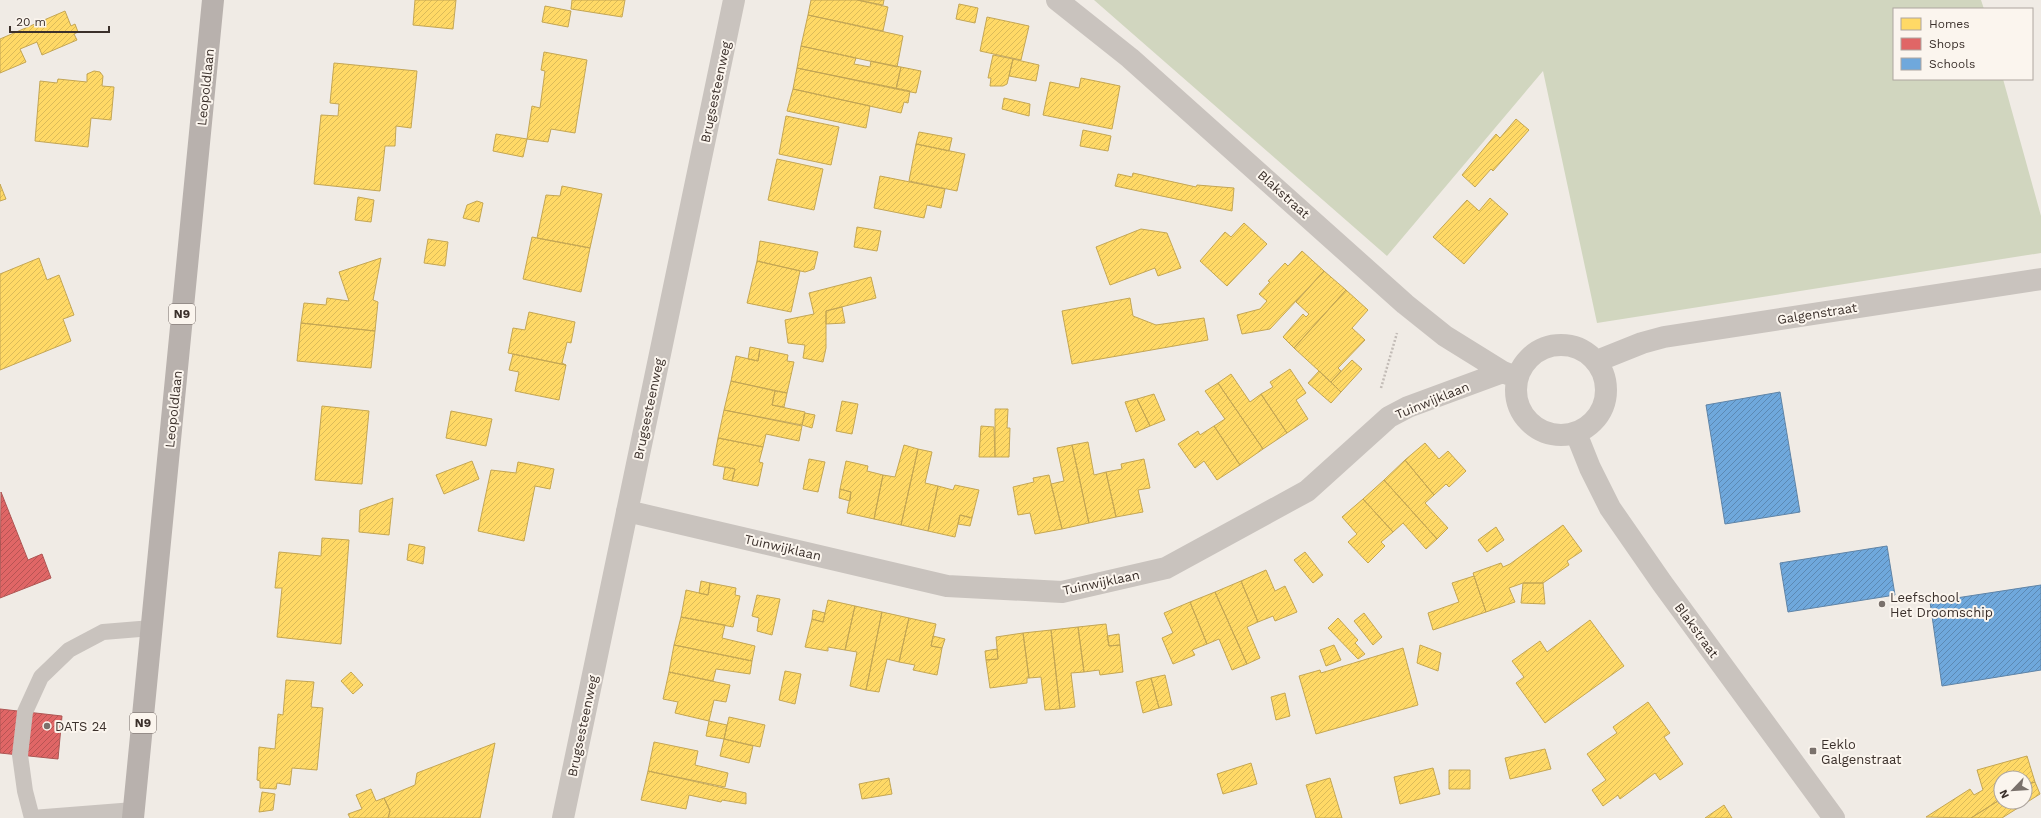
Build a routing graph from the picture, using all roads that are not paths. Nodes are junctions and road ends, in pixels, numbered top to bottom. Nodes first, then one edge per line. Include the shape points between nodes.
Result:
1 (213, 0) edge
2 (734, 0) edge
3 (1057, 0) edge
4 (2041, 279) edge
5 (1597, 361) junction
6 (1510, 375) junction
7 (1576, 434) junction
8 (627, 511) junction
9 (152, 628) junction
10 (134, 814) edge
11 (563, 818) edge
12 (1834, 818) edge

1 - 9 main road, Leopoldlaan / N9
2 - 8 street, Brugsesteenweg
3 - 6 street, Blakstraat via 1130,58 1405,304 1445,336
4 - 5 street, Galgenstraat via 1664,337
5 - 6 street via 1583,349 1569,344 1552,344 1538,350
5 - 7 street via 1605,375 1607,391 1602,410 1593,423
6 - 7 street via 1519,408 1531,423 1544,432 1559,436
6 - 8 street, Tuinwijklaan via 1408,406 1390,417 1307,491 1166,568 1062,592 947,586
7 - 12 street, Blakstraat via 1610,508
8 - 11 street, Brugsesteenweg
9 - 10 main road, Leopoldlaan / N9
9 - 10 lane via 103,632 69,650 42,677 28,705 21,748 25,791 32,818

